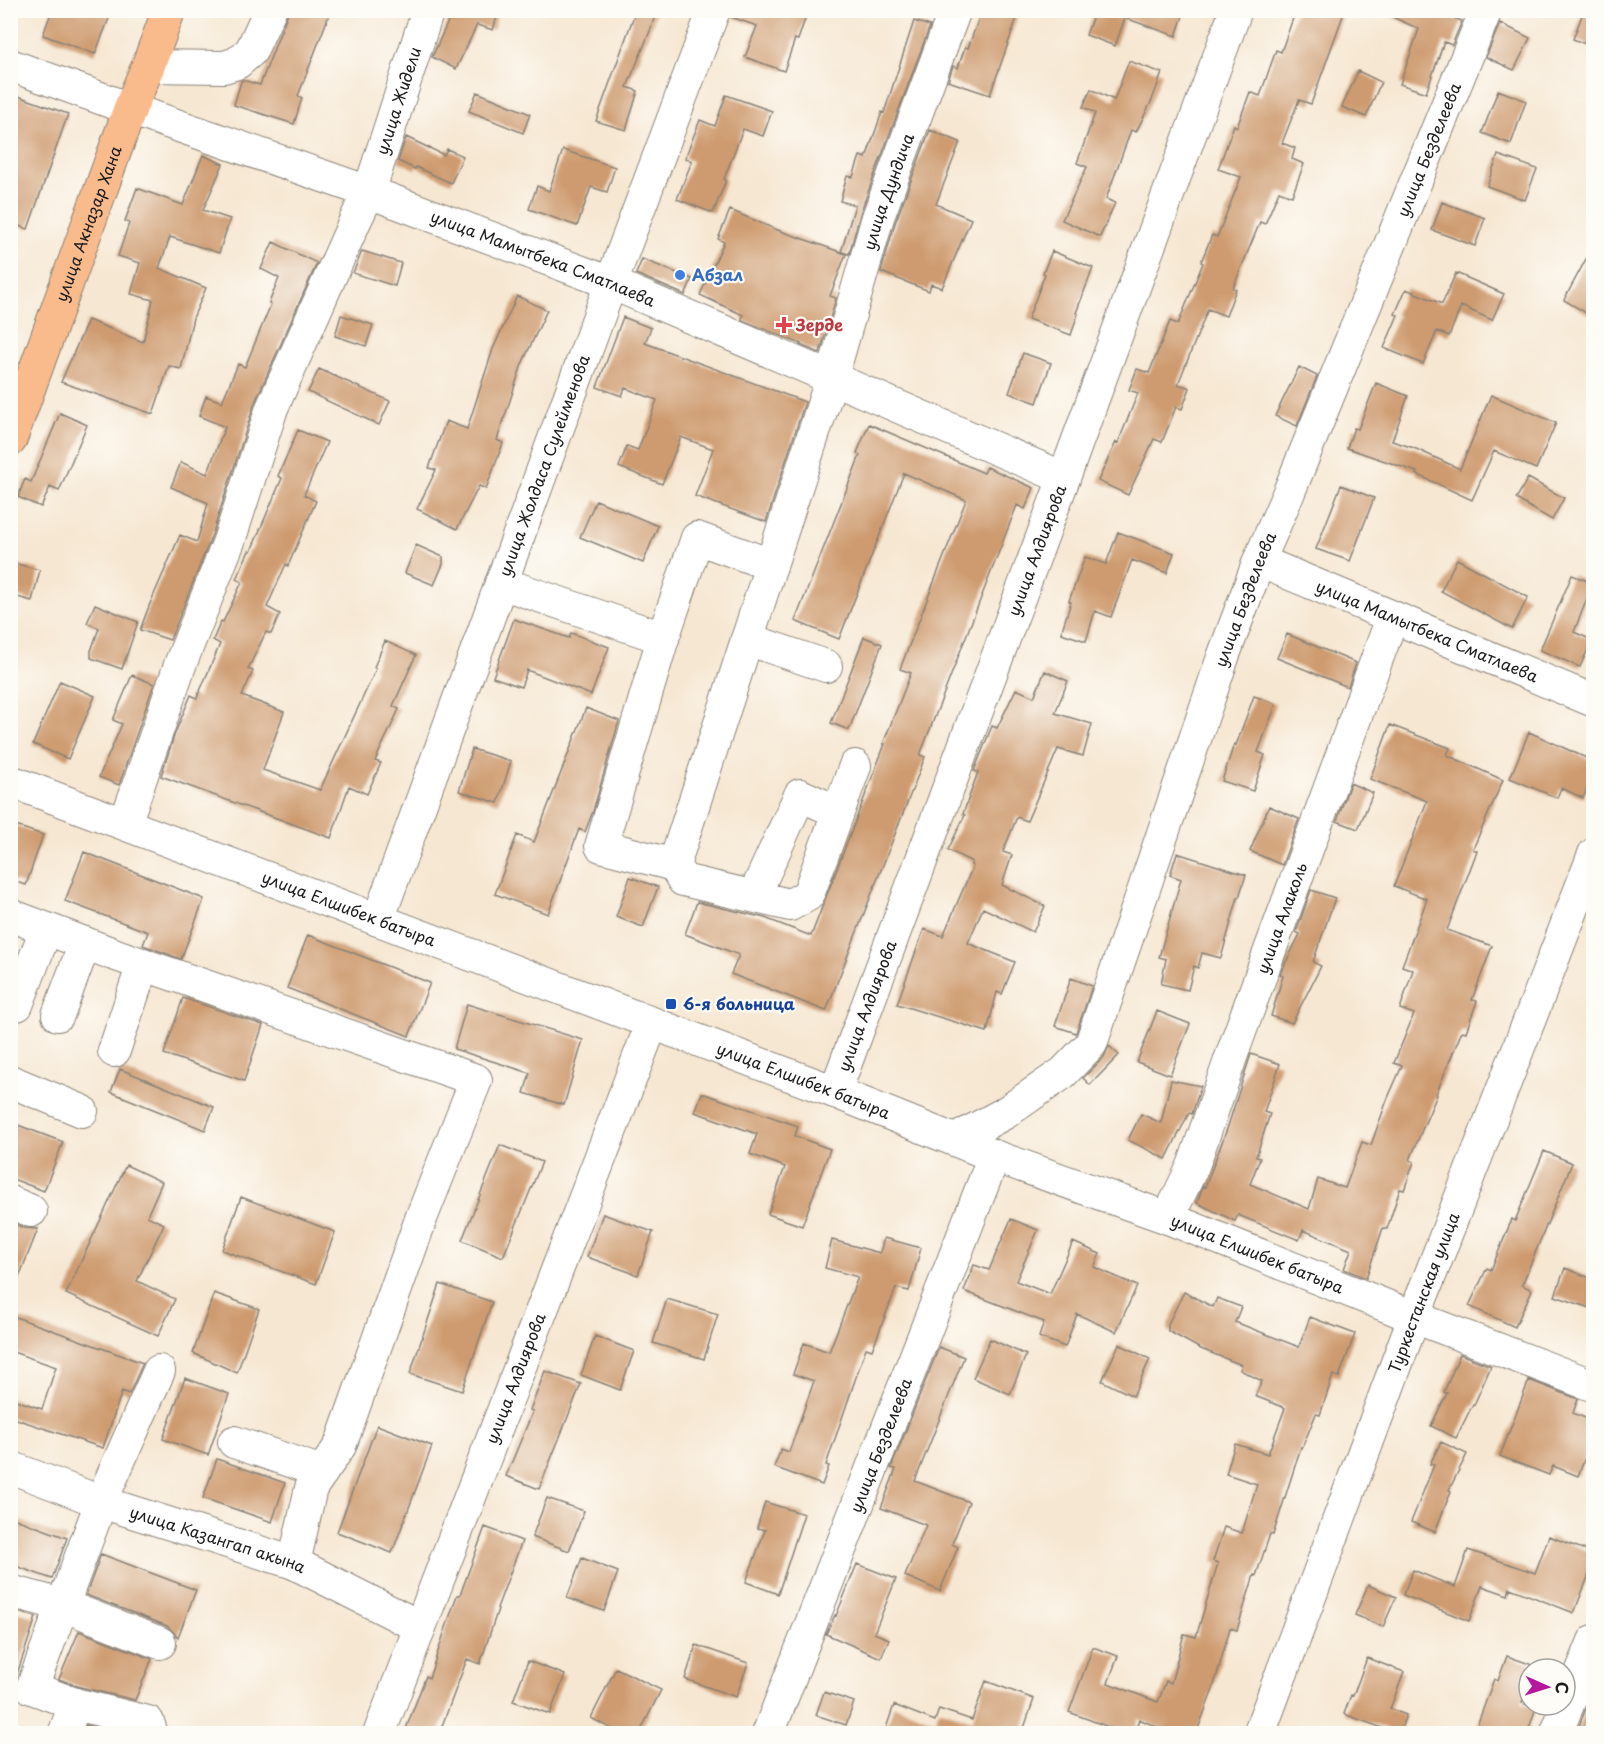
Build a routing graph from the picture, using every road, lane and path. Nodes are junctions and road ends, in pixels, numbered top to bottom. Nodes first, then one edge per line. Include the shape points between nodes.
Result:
1 (169, 10) edge
2 (270, 10) edge
3 (428, 10) edge
4 (714, 10) edge
5 (955, 10) edge
6 (1236, 10) edge
7 (1486, 10) edge
8 (10, 65) edge
9 (148, 66) junction
10 (130, 109) junction
11 (369, 192) junction
12 (611, 283) junction
13 (832, 377) junction
14 (10, 440) edge
15 (1064, 478) junction
16 (1259, 561) junction
17 (771, 565) junction
18 (501, 583) junction
19 (1392, 618) junction
20 (663, 638) junction
21 (747, 639) junction
22 (826, 666) dead end
23 (1593, 701) edge
24 (855, 766) dead end
25 (10, 781) edge
26 (838, 812) junction
27 (125, 824) junction
28 (1593, 854) edge
29 (674, 865) junction
30 (754, 896) junction
31 (10, 915) edge
32 (378, 920) junction
33 (46, 929) junction
34 (85, 943) junction
35 (142, 964) junction
36 (17, 1005) dead end
37 (58, 1015) dead end
38 (652, 1023) junction
39 (114, 1051) dead end
40 (10, 1081) edge
41 (835, 1092) junction
42 (82, 1111) dead end
43 (955, 1140) junction
44 (994, 1155) junction
45 (1168, 1218) junction
46 (1414, 1317) junction
47 (159, 1371) dead end
48 (1593, 1386) edge
49 (234, 1442) dead end
50 (10, 1467) edge
51 (322, 1472) junction
52 (101, 1502) junction
53 (294, 1563) junction
54 (10, 1591) edge
55 (62, 1605) junction
56 (420, 1627) junction
57 (1593, 1641) edge
58 (160, 1643) dead end
59 (75, 1704) junction
60 (64, 1734) edge
61 (152, 1734) edge
62 (379, 1734) edge
63 (768, 1734) edge
64 (1259, 1734) edge
65 (1556, 1734) edge

1 - 9 main road, улица Акназар Хана
2 - 9 street via 251,51 237,63 224,67
3 - 11 street, улица Жидели
4 - 12 street, улица Жолдаса Сулейменова
5 - 13 street, улица Дундича via 878,217
6 - 15 street, улица Алдиярова
7 - 16 street, улица Безделеева
8 - 10 street, улица Мамытбека Сматлаева
9 - 10 main road, улица Акназар Хана
10 - 11 street, улица Мамытбека Сматлаева
10 - 14 main road, улица Акназар Хана
11 - 12 street, улица Мамытбека Сматлаева
11 - 27 street, улица Жидели via 272,408 229,541 180,665
12 - 13 street, улица Мамытбека Сматлаева
12 - 18 street, улица Жолдаса Сулейменова
13 - 15 street, улица Мамытбека Сматлаева
13 - 17 street, улица Дундича
15 - 41 street, улица Алдиярова
16 - 19 street, улица Мамытбека Сматлаева
16 - 43 street, улица Безделеева via 1091,1044 1063,1072 1005,1113
17 - 20 street via 697,538
17 - 21 street, улица Дундича
18 - 20 street
18 - 32 street, улица Жолдаса Сулейменова
19 - 23 street, улица Мамытбека Сматлаева
19 - 45 street, улица Алаколь via 1193,1166
20 - 29 street via 601,846
21 - 22 street
21 - 29 street, улица Дундича
24 - 26 street
25 - 27 street, улица Елшибек батыра
26 - 30 street via 808,895 790,904
26 - 30 street via 800,795
27 - 32 street, улица Елшибек батыра
28 - 46 street, Туркестанская улица
29 - 30 street via 683,880
31 - 33 street
32 - 38 street, улица Елшибек батыра
33 - 34 street
33 - 36 street
34 - 35 street
34 - 37 street
35 - 39 street
35 - 51 street via 476,1080 422,1216 340,1446
38 - 41 street, улица Елшибек батыра
38 - 56 street, улица Алдиярова
40 - 42 street
41 - 43 street, улица Елшибек батыра
43 - 44 street, улица Елшибек батыра
44 - 45 street, улица Елшибек батыра
44 - 63 street, улица Безделеева
45 - 46 street, улица Елшибек батыра
46 - 48 street, улица Елшибек батыра
46 - 64 street, Туркестанская улица
47 - 52 street
49 - 51 street
50 - 52 street, улица Казангап акына
51 - 53 street via 311,1488
52 - 53 street, улица Казангап акына
52 - 55 street
53 - 56 street, улица Казангап акына
54 - 55 street
55 - 58 street
55 - 59 street via 32,1688
56 - 62 street, улица Алдиярова
57 - 65 street
59 - 60 street
59 - 61 street via 148,1722

